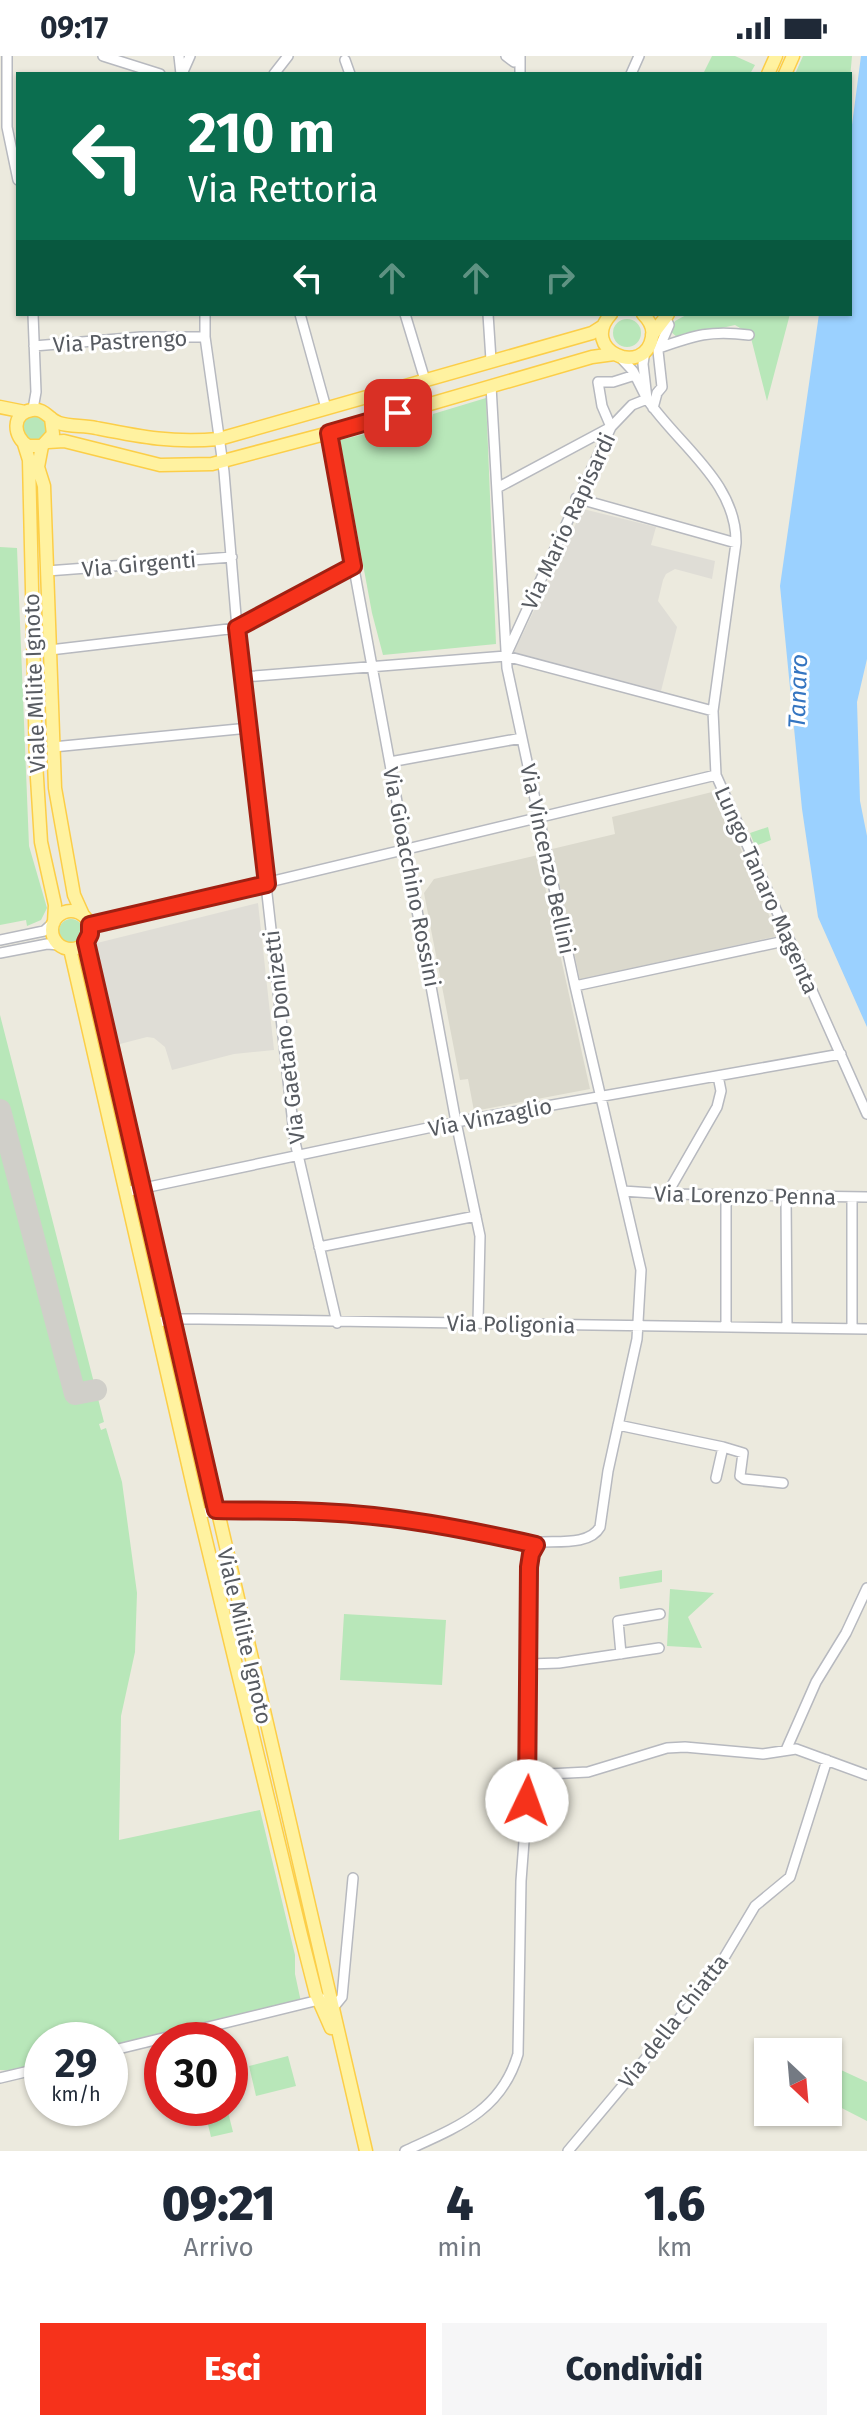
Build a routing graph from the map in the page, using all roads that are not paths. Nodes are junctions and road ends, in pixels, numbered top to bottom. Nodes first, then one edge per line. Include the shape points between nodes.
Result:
1 (7, 56) edge
2 (103, 56) edge
3 (288, 56) edge
4 (345, 60) dead end
5 (154, 72) edge
6 (276, 72) edge
7 (349, 72) edge
8 (16, 164) edge
9 (33, 316) edge
10 (205, 316) edge
11 (301, 316) edge
12 (406, 316) edge
13 (488, 316) edge
14 (610, 316) edge
15 (645, 316) edge
16 (666, 316) edge
17 (603, 326) junction
18 (652, 335) junction
19 (749, 335) dead end
20 (205, 337) junction
21 (34, 346) junction
22 (659, 348) junction
23 (645, 350) junction
24 (617, 356) junction
25 (491, 360) junction
26 (635, 375) junction
27 (425, 380) junction
28 (491, 386) junction
29 (650, 404) junction
30 (0, 407) edge
31 (326, 408) junction
32 (29, 411) junction
33 (51, 418) junction
34 (611, 427) junction
35 (98, 428) junction
36 (3, 429) dead end
37 (329, 433) junction
38 (20, 439) junction
39 (219, 439) junction
40 (45, 444) junction
41 (89, 449) junction
42 (222, 462) junction
43 (497, 488) junction
44 (576, 498) junction
45 (736, 543) junction
46 (232, 557) junction
47 (353, 566) junction
48 (47, 571) junction
49 (237, 628) junction
50 (50, 650) junction
51 (506, 656) junction
52 (373, 665) junction
53 (243, 677) junction
54 (713, 711) junction
55 (249, 728) junction
56 (522, 738) junction
57 (53, 747) junction
58 (390, 762) junction
59 (716, 775) junction
60 (539, 818) junction
61 (407, 849) junction
62 (267, 884) junction
63 (86, 920) junction
64 (54, 922) junction
65 (0, 940) edge
66 (789, 940) junction
67 (86, 942) junction
68 (65, 947) junction
69 (0, 953) edge
70 (575, 986) junction
71 (841, 1054) junction
72 (718, 1076) junction
73 (601, 1096) junction
74 (867, 1114) edge
75 (456, 1122) junction
76 (298, 1156) junction
77 (141, 1189) junction
78 (623, 1191) junction
79 (125, 1192) junction
80 (667, 1194) junction
81 (726, 1195) junction
82 (786, 1196) junction
83 (852, 1197) junction
84 (867, 1197) edge
85 (476, 1216) junction
86 (319, 1247) junction
87 (172, 1319) junction
88 (155, 1323) junction
89 (337, 1323) junction
90 (478, 1323) junction
91 (639, 1326) junction
92 (726, 1326) junction
93 (787, 1327) junction
94 (852, 1329) junction
95 (867, 1329) edge
96 (618, 1425) junction
97 (723, 1447) junction
98 (716, 1478) dead end
99 (783, 1483) dead end
100 (216, 1510) junction
101 (200, 1514) junction
102 (536, 1545) junction
103 (867, 1588) edge
104 (660, 1614) dead end
105 (659, 1648) dead end
106 (621, 1654) junction
107 (529, 1664) junction
108 (786, 1750) junction
109 (827, 1760) junction
110 (529, 1775) junction
111 (867, 1775) edge
112 (353, 1878) dead end
113 (327, 2002) junction
114 (128, 2047) edge
115 (24, 2072) edge
116 (0, 2078) edge
117 (366, 2151) edge
118 (405, 2151) edge
119 (568, 2151) edge

1 - 8 street via 7,127
2 - 5 street
3 - 6 street
4 - 7 street
9 - 21 street
10 - 20 street, Via Gaetano Donizetti
11 - 31 street
12 - 27 street
13 - 25 street
14 - 17 main road
15 - 18 main road
16 - 18 main road
16 - 22 street via 669,325
17 - 24 main road via 604,343
17 - 25 main road
18 - 23 main road
19 - 22 street via 703,333
20 - 21 street, Via Pastrengo
20 - 39 street, Via Gaetano Donizetti
21 - 32 street via 36,392
22 - 29 street via 662,387
23 - 24 main road via 635,357
23 - 29 street
24 - 26 street, Lungo Tanaro Magenta
24 - 28 main road via 592,357
25 - 27 main road
26 - 29 street, Lungo Tanaro Magenta
26 - 34 street via 598,382
27 - 31 main road
28 - 37 main road
28 - 43 street, Via Vincenzo Bellini
29 - 34 street, Via Mario Rapisardi via 632,405
29 - 45 street, Lungo Tanaro Magenta via 718,483
30 - 32 main road
31 - 39 main road
32 - 33 main road
32 - 38 main road via 17,423
33 - 35 main road
33 - 40 main road via 54,432
34 - 43 street
34 - 44 street, Via Mario Rapisardi
35 - 39 main road via 161,441
35 - 41 street via 90,436
36 - 38 main road
37 - 42 main road
37 - 47 street, Via Gioacchino Rossini
38 - 40 main road via 33,447
38 - 64 main road, Viale Milite Ignoto via 29,457 37,775
39 - 42 street, Via Gaetano Donizetti
40 - 41 main road via 56,440
40 - 48 main road, Viale Milite Ignoto via 38,467 44,486
41 - 42 main road via 169,466
42 - 46 street, Via Gaetano Donizetti
43 - 51 street, Via Vincenzo Bellini
44 - 45 street
44 - 51 street, Via Mario Rapisardi
45 - 54 street, Lungo Tanaro Magenta
46 - 48 street, Via Girgenti
46 - 49 street, Via Gaetano Donizetti
47 - 49 street
47 - 52 street, Via Gioacchino Rossini
48 - 50 main road, Viale Milite Ignoto
49 - 50 street
49 - 53 street, Via Gaetano Donizetti
50 - 57 main road, Viale Milite Ignoto
51 - 52 street
51 - 54 street
51 - 56 street, Via Vincenzo Bellini
52 - 53 street
52 - 58 street, Via Gioacchino Rossini
53 - 55 street, Via Gaetano Donizetti
54 - 59 street, Lungo Tanaro Magenta
55 - 57 street
55 - 62 street, Via Gaetano Donizetti
56 - 58 street
56 - 60 street, Via Vincenzo Bellini
57 - 63 main road, Viale Milite Ignoto via 62,838 74,895
58 - 61 street, Via Gioacchino Rossini
59 - 60 street
59 - 66 street, Lungo Tanaro Magenta
60 - 61 street
60 - 70 street, Via Vincenzo Bellini
61 - 62 street
61 - 75 street, Via Gioacchino Rossini
62 - 63 street
62 - 76 street, Via Gaetano Donizetti
63 - 64 main road via 66,912
63 - 67 main road
64 - 65 street via 44,931
64 - 68 main road via 52,934
66 - 70 street
66 - 71 street, Lungo Tanaro Magenta
67 - 68 main road
67 - 77 main road, Viale Milite Ignoto
68 - 69 street via 47,944
68 - 79 main road, Viale Milite Ignoto
70 - 73 street, Via Vincenzo Bellini
71 - 72 street, Via Vinzaglio
71 - 74 street, Lungo Tanaro Magenta
72 - 73 street, Via Vinzaglio
72 - 80 street via 717,1107
73 - 75 street, Via Vinzaglio
73 - 78 street, Via Vincenzo Bellini
75 - 76 street, Via Vinzaglio
75 - 85 street, Via Gioacchino Rossini
76 - 77 street, Via Vinzaglio
76 - 86 street, Via Gaetano Donizetti
77 - 79 street, Via Vinzaglio
77 - 87 main road, Viale Milite Ignoto
78 - 80 street, Via Lorenzo Penna
78 - 91 street, Via Vincenzo Bellini via 641,1266
79 - 88 main road, Viale Milite Ignoto
80 - 81 street, Via Lorenzo Penna
81 - 82 street, Via Lorenzo Penna
81 - 92 street
82 - 83 street, Via Lorenzo Penna
82 - 93 street
83 - 84 street, Via Lorenzo Penna
83 - 94 street
85 - 86 street
85 - 90 street, Via Gioacchino Rossini via 481,1260
86 - 89 street, Via Gaetano Donizetti
87 - 88 street, Via Poligonia
87 - 89 street, Via Poligonia
87 - 100 main road, Viale Milite Ignoto
88 - 101 main road, Viale Milite Ignoto
89 - 90 street, Via Poligonia
90 - 91 street, Via Poligonia
91 - 92 street, Via Poligonia
91 - 96 street, Via Vincenzo Bellini
92 - 93 street, Via Poligonia
93 - 94 street, Via Poligonia
94 - 95 street, Via Poligonia
96 - 97 street
96 - 102 street, Via Vincenzo Bellini via 598,1530 588,1537
97 - 98 street
97 - 99 street via 743,1453 744,1479
100 - 101 street
100 - 102 street via 367,1515
100 - 113 main road, Viale Milite Ignoto
101 - 113 main road, Viale Milite Ignoto
102 - 107 street via 529,1567
103 - 108 street
104 - 106 street via 618,1621
105 - 106 street
106 - 107 street
107 - 110 street
108 - 109 street
108 - 110 street via 763,1754 674,1747 588,1772
109 - 111 street
109 - 119 street, Via della Chiatta via 790,1877 755,1906 709,1983
110 - 118 street via 518,2054 512,2074 480,2113
112 - 113 street via 342,1997
113 - 114 street
113 - 117 main road, Viale Milite Ignoto
115 - 116 street

